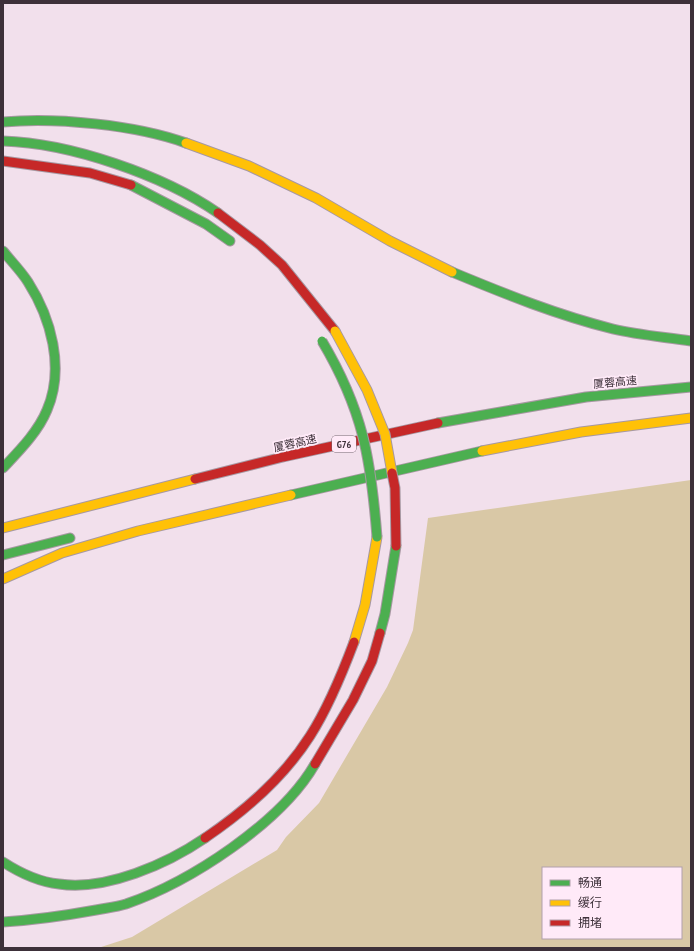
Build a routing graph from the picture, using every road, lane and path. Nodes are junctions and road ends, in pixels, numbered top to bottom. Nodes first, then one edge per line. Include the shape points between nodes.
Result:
1 (3, 122) edge
2 (3, 141) edge
3 (3, 161) edge
4 (238, 248) dead end
5 (3, 251) edge
6 (320, 338) dead end
7 (691, 341) edge
8 (691, 387) edge
9 (691, 417) edge
10 (3, 468) edge
11 (178, 512) dead end
12 (3, 528) edge
13 (79, 536) dead end
14 (3, 555) edge
15 (3, 579) edge
16 (3, 862) edge
17 (3, 922) edge

1 - 7 highway via 25,120 111,126 172,138 249,166 316,198 404,248 504,294 614,329
2 - 17 highway, bridge via 20,141 92,157 173,186 212,209 282,266 335,331 367,390 385,434 395,488 396,546 385,614 372,661 353,700 305,782 265,822 219,858 125,904 49,919
3 - 4 highway via 90,173 132,185 206,224
5 - 10 highway via 29,283 45,315 54,351 55,380 48,410 25,445
6 - 16 highway, bridge via 339,367 353,396 366,439 378,537 365,606 352,650 312,734 279,776 247,808 204,839 164,861 114,878 79,885 45,882 16,871
8 - 12 highway, 厦蓉高速 / G76 via 586,397 445,421 283,457
9 - 11 highway via 588,426 459,450
9 - 15 highway via 581,432 450,457 138,531 62,553
13 - 14 highway

